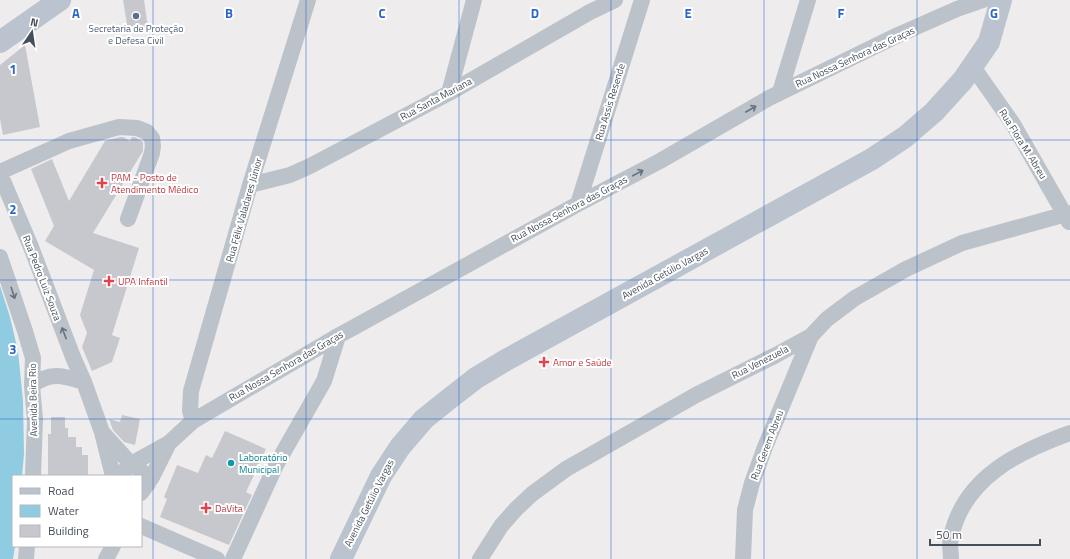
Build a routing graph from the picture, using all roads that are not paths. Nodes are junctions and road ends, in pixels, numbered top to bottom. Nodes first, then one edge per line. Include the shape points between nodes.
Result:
1 (60, 0) edge
2 (308, 0) edge
3 (474, 0) edge
4 (615, 0) edge
5 (642, 0) edge
6 (808, 0) edge
7 (983, 0) edge
8 (1001, 0) edge
9 (0, 42) edge
10 (973, 67) junction
11 (780, 92) junction
12 (449, 93) junction
13 (0, 173) edge
14 (250, 185) junction
15 (578, 204) junction
16 (1068, 217) edge
17 (128, 219) dead end
18 (0, 256) edge
19 (338, 336) junction
20 (811, 336) junction
21 (73, 357) junction
22 (33, 358) junction
23 (84, 382) junction
24 (32, 386) junction
25 (193, 421) junction
26 (102, 432) junction
27 (1070, 433) edge
28 (169, 443) junction
29 (131, 464) junction
30 (33, 475) edge
31 (113, 475) edge
32 (120, 475) edge
33 (145, 488) edge
34 (142, 526) edge
35 (27, 547) edge
36 (105, 547) edge
37 (112, 547) edge
38 (26, 559) edge
39 (106, 559) edge
40 (217, 559) edge
41 (233, 559) edge
42 (341, 559) edge
43 (480, 559) edge
44 (743, 559) edge
45 (951, 559) edge

1 - 9 main road
2 - 14 street, Rua Félix Valadares Júnior
3 - 12 street
4 - 12 street, Rua Santa Mariana
5 - 15 street, Rua Assis Resende
6 - 11 street
7 - 11 street, Rua Nossa Senhora das Graças via 905,32
8 - 10 main road, Avenida Getúlio Vargas via 989,42
10 - 16 street, Rua Flora M. Abreu via 1013,124
10 - 42 main road, Avenida Getúlio Vargas via 934,112 905,137 872,159 506,360 476,378 449,399 424,419 398,450 381,476
15 -> 11 street, Rua Nossa Senhora das Graças via 660,161
12 - 14 street, Rua Santa Mariana via 290,176
13 - 17 street via 69,141 119,127 137,128 147,132 152,138 152,153
21 -> 13 street, Rua Pedro Luiz Souza
14 - 25 street, Rua Félix Valadares Júnior via 191,391 190,410
15 - 19 street, Rua Nossa Senhora das Graças
16 - 20 street, Rua Venezuela via 962,243 906,268 855,298
18 -> 22 street, Avenida Beira Rio
19 - 25 street, Rua Nossa Senhora das Graças
19 - 41 street via 324,381 276,465
20 - 43 street, Rua Venezuela via 696,395 566,469 516,509 500,526
20 - 44 street, Rua Gerem Abreu via 752,483 745,510
21 - 22 street via 66,370 53,373 42,370
21 - 23 street, Rua Pedro Luiz Souza
22 - 24 street, Avenida Beira Rio
23 - 24 street via 53,376 40,379
23 - 26 street, Rua Pedro Luiz Souza
24 - 30 street, Avenida Beira Rio
25 - 28 street, Rua Nossa Senhora das Graças
26 - 29 street
26 - 31 street, Rua Pedro Luiz Souza
27 - 45 street via 1017,456 990,473 967,498 958,515 950,539
28 - 29 street, Rua Nossa Senhora das Graças
28 - 33 street, Rua Nossa Senhora das Graças
29 - 32 street, Rua Nossa Senhora das Graças
29 - 33 street via 142,472
34 - 40 street
35 - 38 street
36 - 39 street
37 - 39 street

